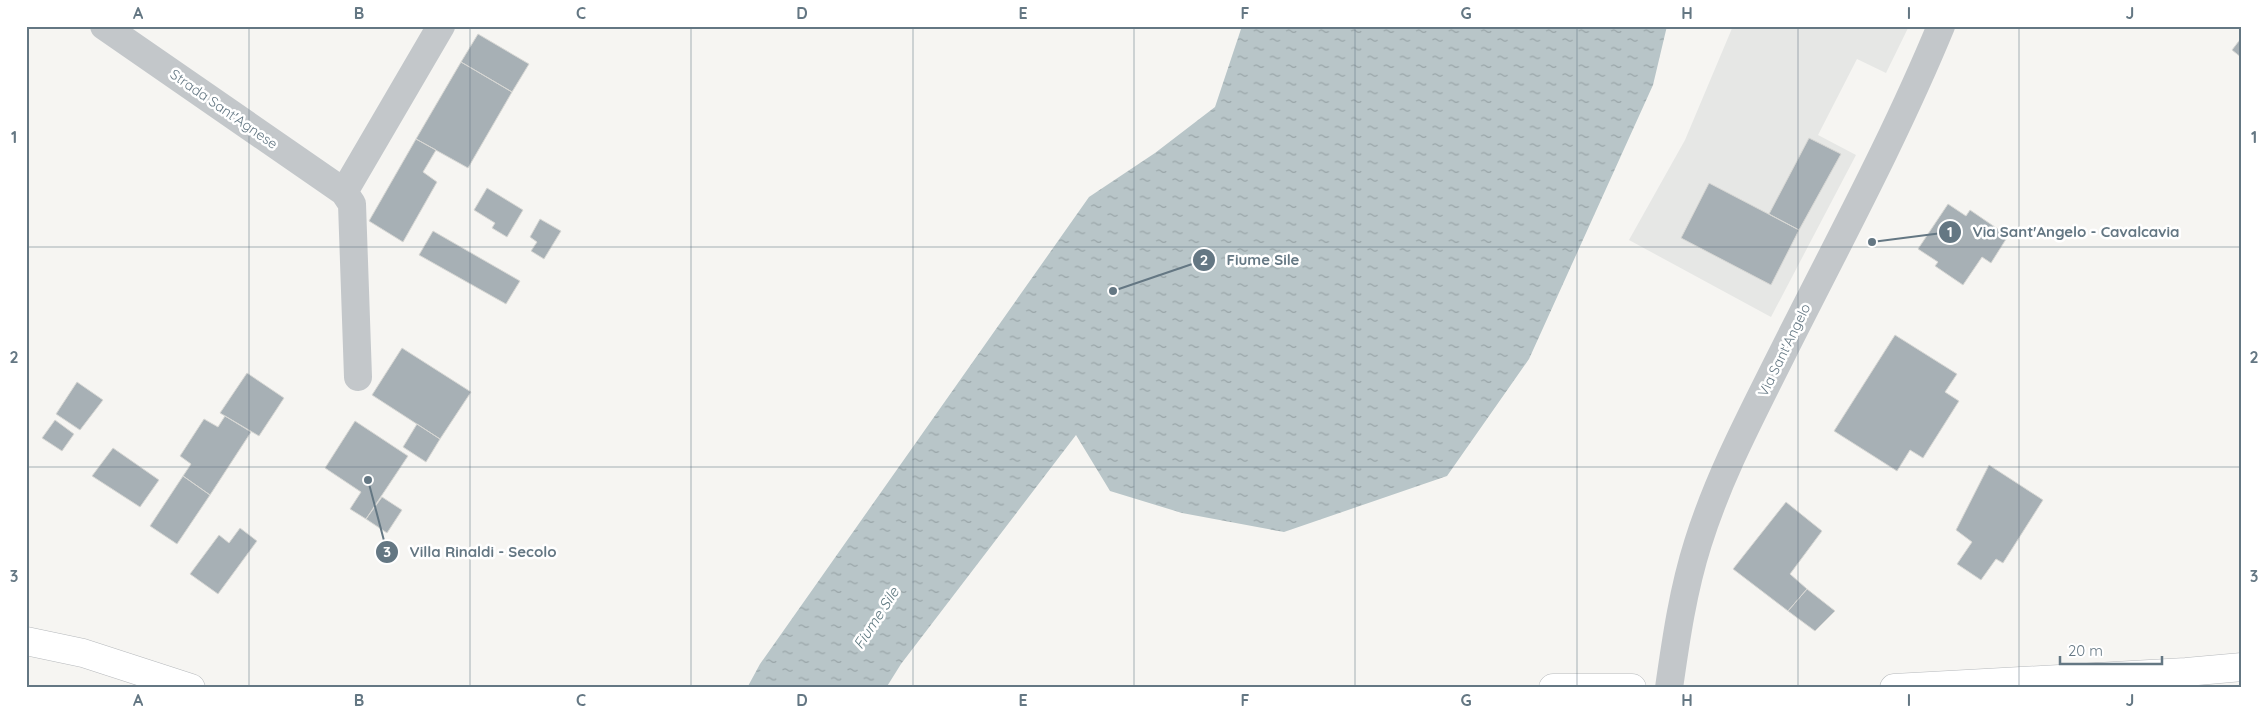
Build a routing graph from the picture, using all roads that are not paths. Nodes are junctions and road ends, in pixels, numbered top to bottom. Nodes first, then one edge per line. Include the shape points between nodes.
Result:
1 (104, 26) edge
2 (441, 26) edge
3 (1941, 26) edge
4 (344, 192) junction
5 (358, 377) dead end
6 (26, 641) edge
7 (2242, 667) edge
8 (191, 688) edge
9 (1553, 688) edge
10 (1632, 688) edge
11 (1669, 688) edge
12 (1894, 688) edge

1 - 4 street, Strada Sant'Agnese
2 - 4 street
3 - 11 street, Via Sant'Angelo via 1714,499 1684,594
4 - 5 street via 352,204
6 - 8 highway via 83,653
7 - 12 highway
9 - 10 highway

